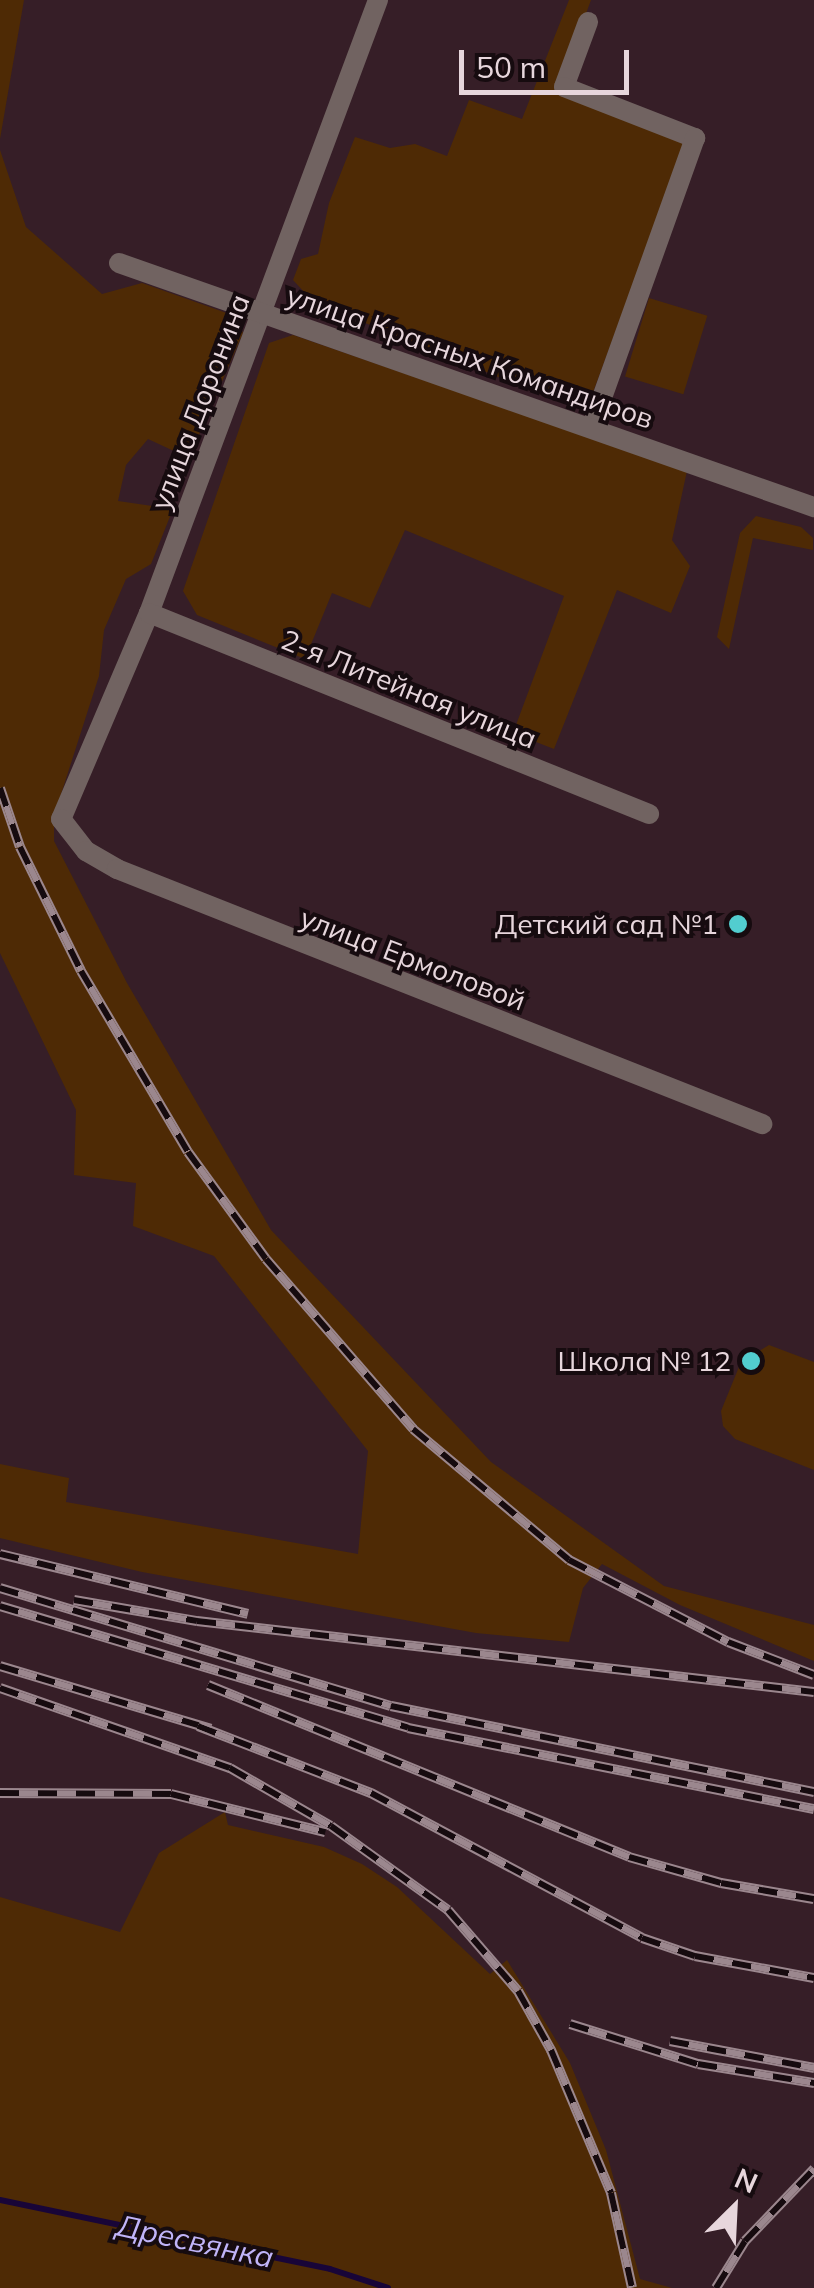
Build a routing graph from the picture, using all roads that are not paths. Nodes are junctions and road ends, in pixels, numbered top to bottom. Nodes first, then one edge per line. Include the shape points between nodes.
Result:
1 (378, 0) edge
2 (588, 22) dead end
3 (119, 263) dead end
4 (263, 314) junction
5 (591, 428) junction
6 (814, 507) edge
7 (150, 613) junction
8 (649, 814) dead end
9 (61, 819) joint
10 (762, 1124) dead end

1 - 4 street, улица Доронина
2 - 5 street via 564,86 696,138
3 - 4 street, улица Красных Командиров
4 - 5 street, улица Красных Командиров
4 - 7 street, улица Доронина
5 - 6 street, улица Красных Командиров
7 - 8 street, 2-я Литейная улица
7 - 9 street, улица Доронина
9 - 10 street, улица Ермоловой via 86,851 117,869

